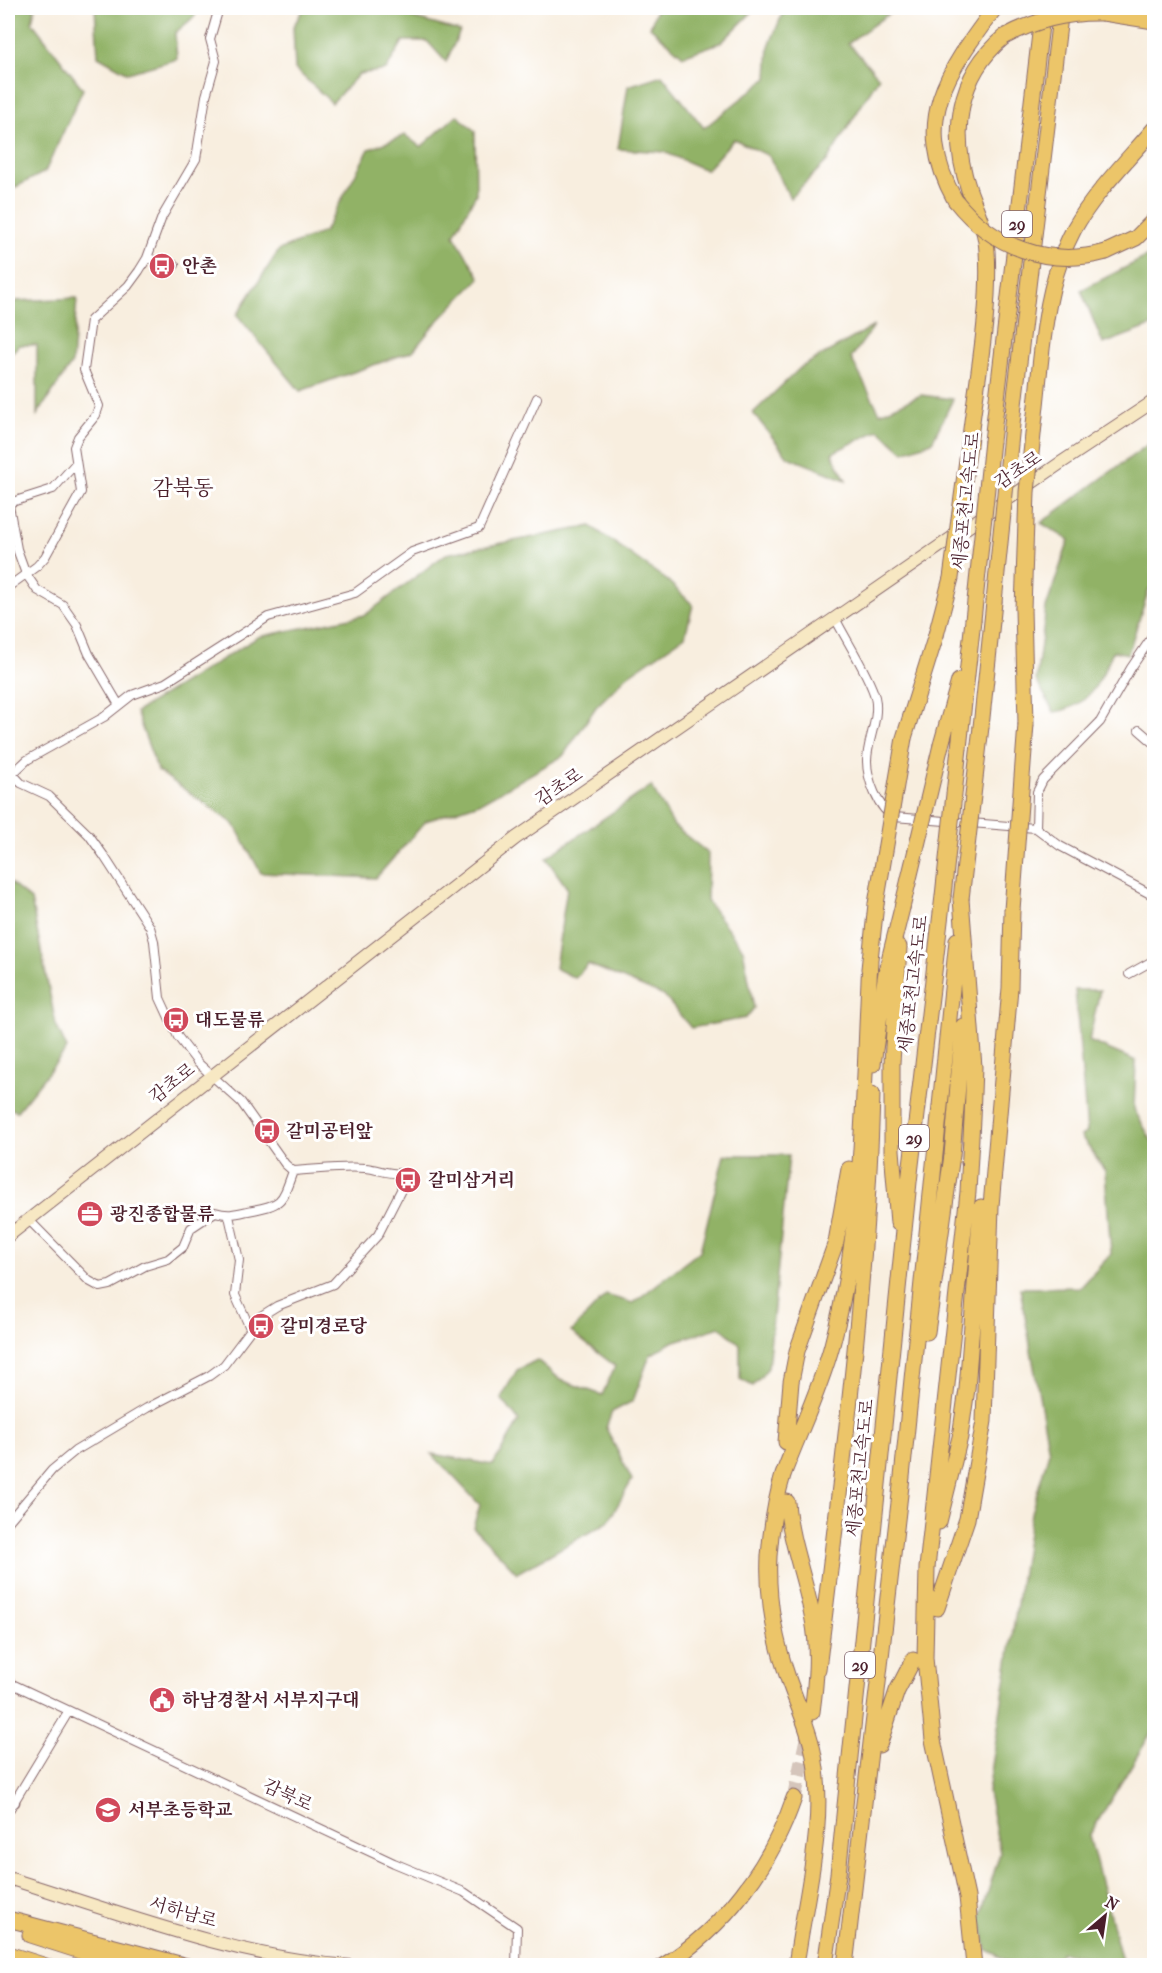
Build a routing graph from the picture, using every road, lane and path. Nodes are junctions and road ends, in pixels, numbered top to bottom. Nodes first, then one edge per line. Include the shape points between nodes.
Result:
1 (219, 8) edge
2 (995, 8) edge
3 (1043, 8) edge
4 (1061, 8) edge
5 (1155, 21) edge
6 (1155, 129) edge
7 (1155, 220) edge
8 (147, 258) junction
9 (175, 265) dead end
10 (537, 398) dead end
11 (1155, 401) edge
12 (76, 463) junction
13 (8, 502) edge
14 (26, 574) junction
15 (8, 587) edge
16 (835, 618) junction
17 (1155, 634) edge
18 (971, 640) junction
19 (119, 705) junction
20 (1139, 730) dead end
21 (1155, 744) edge
22 (9, 774) edge
23 (1036, 828) junction
24 (1155, 896) edge
25 (961, 899) junction
26 (902, 908) junction
27 (1012, 910) junction
28 (870, 961) junction
29 (1154, 963) edge
30 (1129, 974) dead end
31 (967, 976) junction
32 (211, 1075) junction
33 (293, 1171) junction
34 (229, 1216) junction
35 (29, 1220) junction
36 (8, 1236) edge
37 (901, 1257) junction
38 (250, 1328) junction
39 (786, 1442) dead end
40 (902, 1477) junction
41 (787, 1502) dead end
42 (8, 1522) edge
43 (927, 1568) junction
44 (937, 1608) dead end
45 (913, 1660) dead end
46 (818, 1669) junction
47 (8, 1682) edge
48 (69, 1712) junction
49 (812, 1713) tunnel mouth
50 (866, 1794) junction
51 (794, 1798) tunnel mouth
52 (11, 1800) edge
53 (8, 1812) edge
54 (8, 1878) edge
55 (8, 1919) edge
56 (8, 1928) edge
57 (8, 1954) edge
58 (8, 1963) edge
59 (13, 1965) edge
60 (46, 1965) edge
61 (127, 1965) edge
62 (188, 1965) edge
63 (351, 1965) edge
64 (516, 1965) edge
65 (663, 1965) edge
66 (796, 1965) edge
67 (825, 1965) edge
68 (845, 1965) edge
69 (974, 1965) edge

1 - 8 street via 210,39 216,61 196,159 162,218
2 - 7 highway, bridge via 952,70 936,110 934,132 939,163 955,200 989,232 1018,249 1068,258 1106,252 1136,238
3 - 18 highway, 세종포천고속도로 / 29, bridge
4 - 25 highway, 세종포천고속도로 / 29, bridge
5 - 28 highway, bridge via 1103,13 1045,19 1004,37 975,70 962,100 958,119 961,162 987,249 986,296 951,578 904,738
6 - 27 highway, bridge via 1086,211 1063,253 1045,328 1026,492 1026,724
8 - 9 street
8 - 12 street via 128,286 91,320 84,370 99,406 78,437 74,447
10 - 19 street via 479,528 412,552 355,593 268,617 165,683 132,695
11 - 16 main road, 감초로
12 - 13 street via 53,489
12 - 14 street via 81,484 78,501 45,557
13 - 14 street
14 - 15 street
14 - 19 street via 37,590 63,605
16 - 23 street via 875,695 877,710 867,762 884,812 894,817
16 - 32 main road, 감초로 via 516,838
17 - 23 street via 1100,722 1043,780 1037,792
18 - 26 highway, bridge
18 - 37 highway, 세종포천고속도로 / 29, bridge
19 - 22 street
20 - 21 street
22 - 32 street via 49,796 89,835 146,918 154,941 165,1011 178,1037
23 - 24 street via 1060,846
25 - 31 highway
25 - 40 highway, 세종포천고속도로 / 29
26 - 37 highway via 892,1064 892,1129
26 - 46 highway via 886,972 873,1062 870,1179
27 - 43 highway via 975,1270 967,1389 950,1484
27 - 44 highway via 1010,988 991,1206 984,1421 967,1519
28 - 39 highway via 843,1212 797,1351 790,1382
28 - 66 highway via 850,1256 832,1345 782,1478 769,1556 775,1628 787,1675 808,1730 816,1773 816,1834
29 - 30 street
31 - 40 highway via 952,1155
31 - 43 highway via 974,1067 969,1171
32 - 33 street via 241,1102 276,1154
32 - 35 main road, 감초로
33 - 34 street via 284,1195 271,1208
33 - 38 street via 367,1168 403,1173 378,1235 338,1280 323,1290 277,1306
34 - 35 street via 215,1212 202,1219 190,1228 183,1247 168,1259 100,1287 89,1281
34 - 38 street via 239,1260 235,1295
35 - 36 main road, 감초로
37 - 67 highway, 세종포천고속도로 / 29
38 - 42 street via 230,1357 209,1376 75,1451 52,1470
40 - 50 highway, 세종포천고속도로 / 29
41 - 46 highway via 814,1621
43 - 69 highway via 925,1658 933,1740 967,1897
45 - 50 highway via 885,1722
46 - 49 highway
47 - 48 street, 감북로
48 - 52 street
48 - 64 street, 감북로 via 464,1892 517,1928
50 - 68 highway, 세종포천고속도로 / 29
51 - 65 highway via 771,1851 749,1885 717,1922
52 - 53 street
54 - 63 main road, 서하남로 via 244,1948
55 - 62 highway
56 - 61 highway
57 - 60 highway
58 - 59 highway

